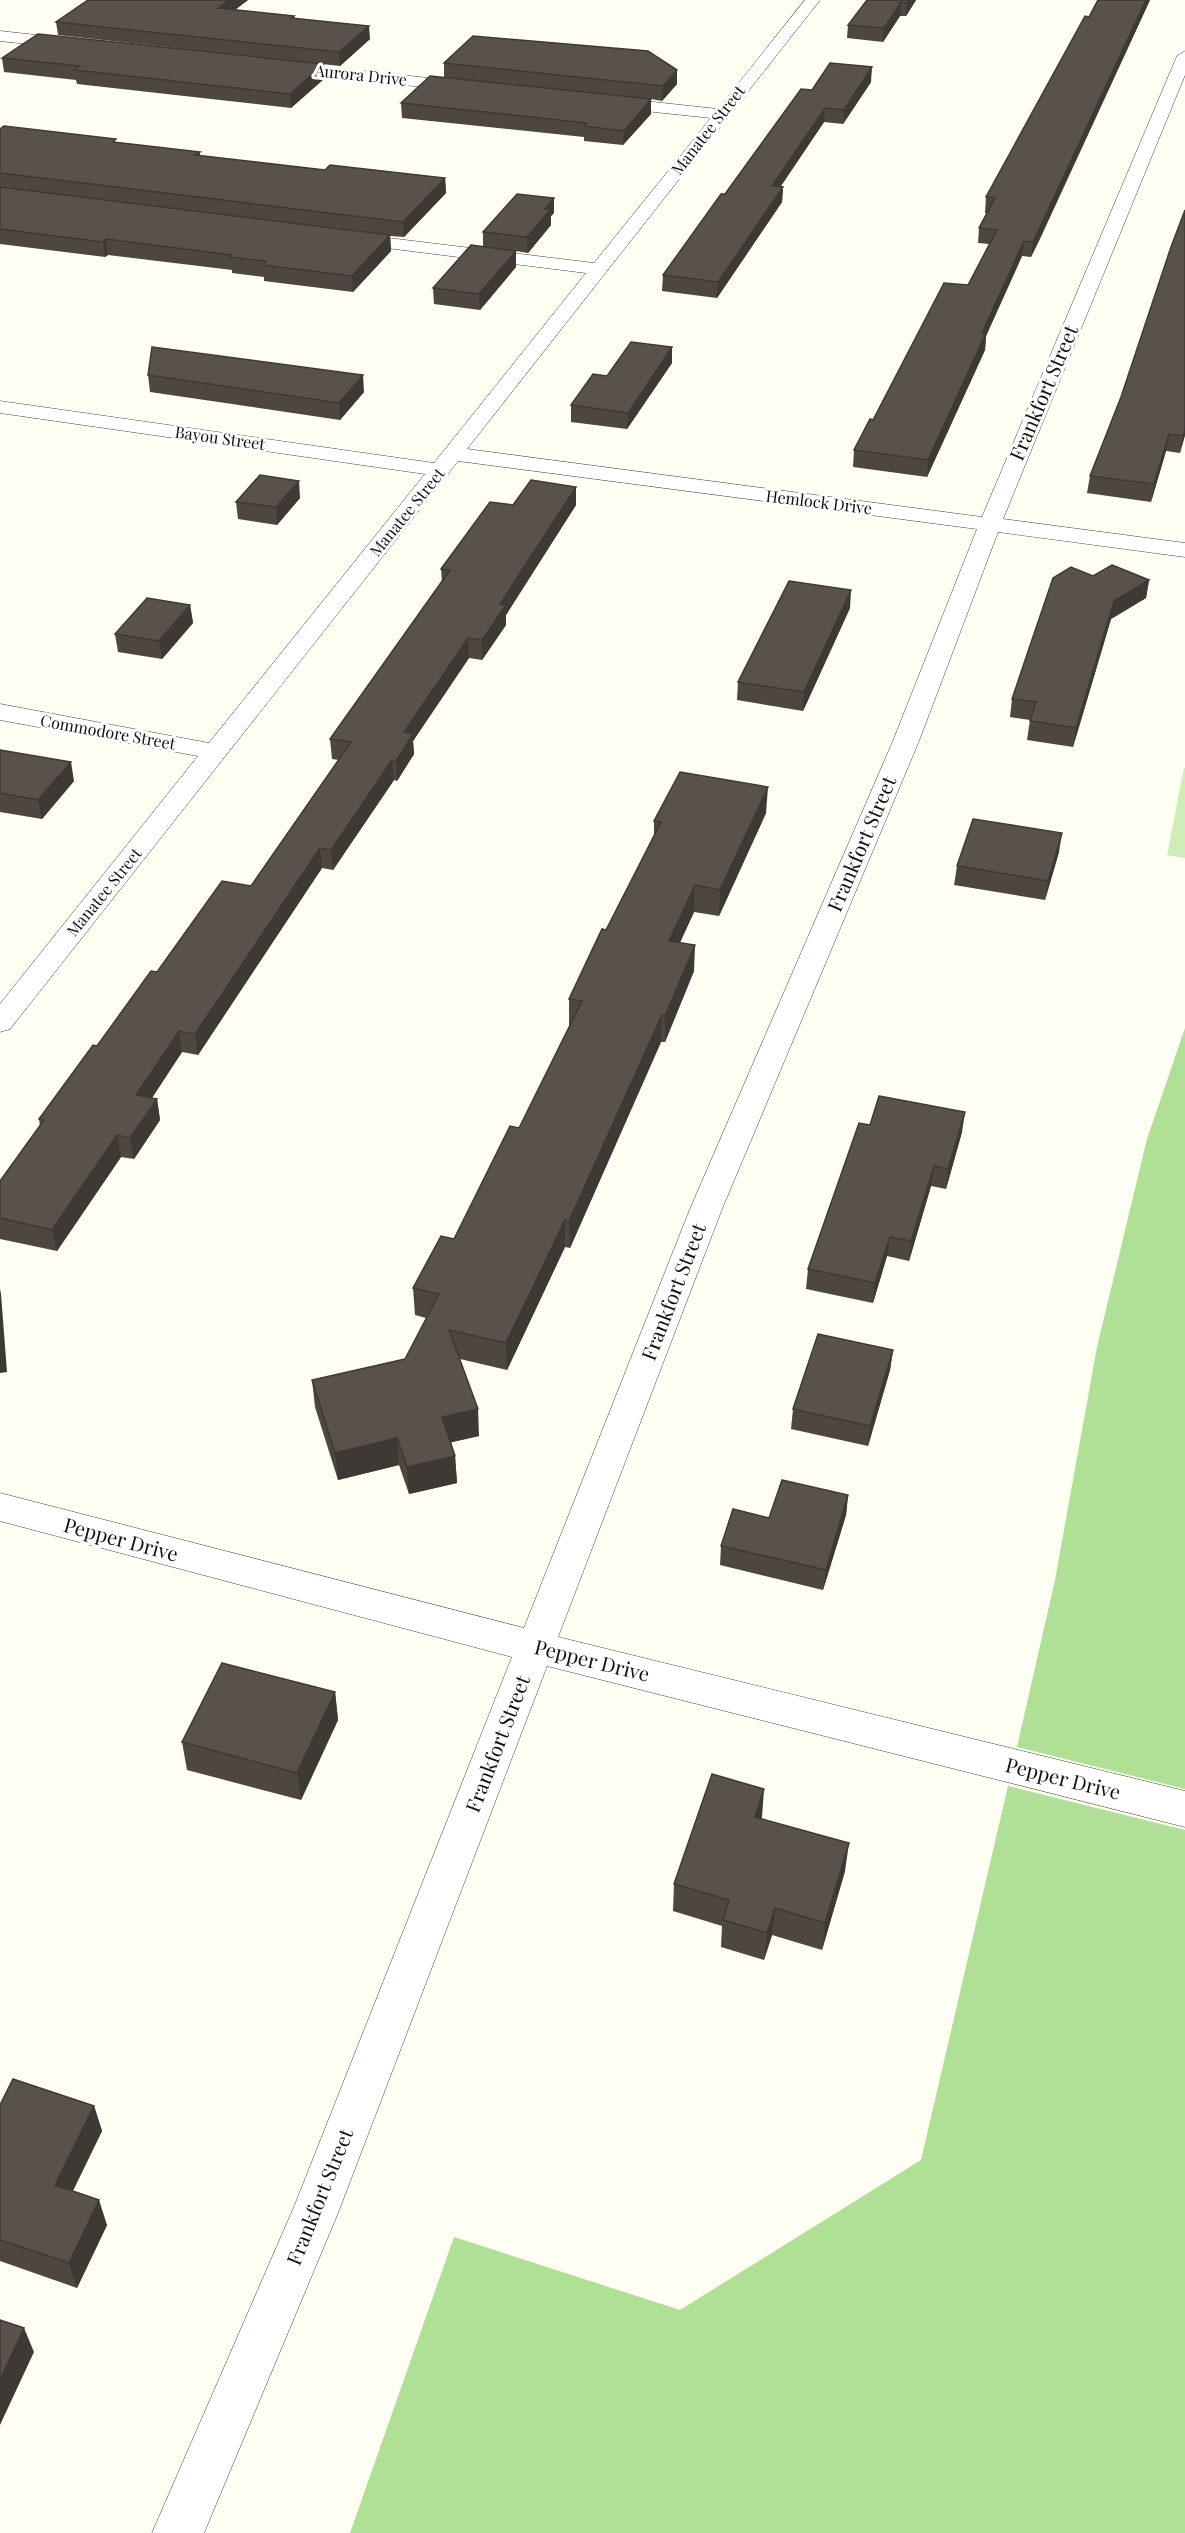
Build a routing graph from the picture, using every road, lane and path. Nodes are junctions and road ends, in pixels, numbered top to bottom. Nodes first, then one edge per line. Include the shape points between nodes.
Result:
1 (813, 0) edge
2 (0, 36) edge
3 (94, 46) edge
4 (1185, 56) edge
5 (259, 64) edge
6 (484, 89) edge
7 (591, 100) edge
8 (721, 114) junction
9 (329, 235) edge
10 (599, 269) junction
11 (0, 407) edge
12 (447, 462) junction
13 (990, 524) junction
14 (1185, 550) edge
15 (0, 712) edge
16 (216, 752) junction
17 (0, 1023) edge
18 (0, 1507) edge
19 (535, 1647) junction
20 (1185, 1809) edge
21 (178, 2533) edge

1 - 8 street, Manatee Street
2 - 3 street
4 - 13 street, Frankfort Street
5 - 6 street, Aurora Drive
7 - 8 street
8 - 10 street, Manatee Street
9 - 10 street
10 - 12 street, Manatee Street
11 - 12 street, Bayou Street
12 - 13 street, Hemlock Drive
12 - 16 street, Manatee Street
13 - 14 street, Hemlock Drive
13 - 19 street, Frankfort Street via 906,741 706,1209
15 - 16 street, Commodore Street
16 - 17 street, Manatee Street
18 - 19 street, Pepper Drive
19 - 20 street, Pepper Drive
19 - 21 street, Frankfort Street via 315,2213

